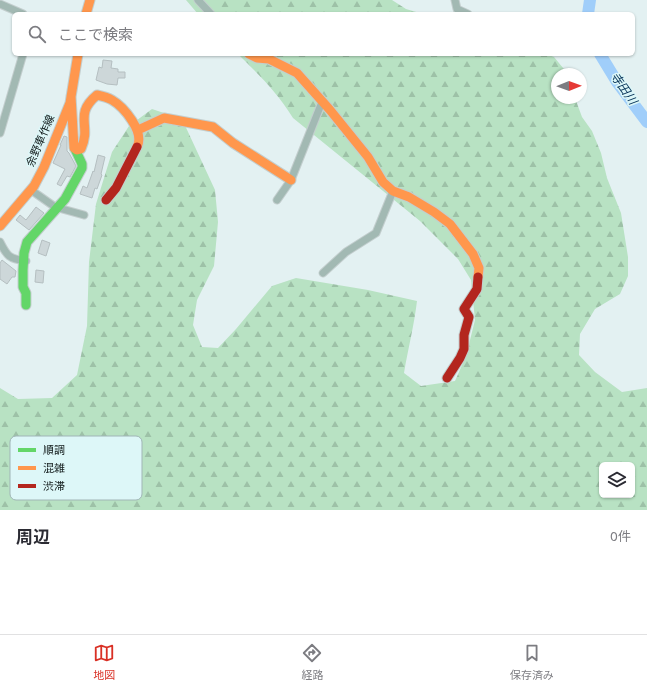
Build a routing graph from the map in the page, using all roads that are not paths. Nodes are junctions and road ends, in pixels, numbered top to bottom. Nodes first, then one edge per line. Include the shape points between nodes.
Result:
1 (90, 0) edge
2 (198, 0) edge
3 (455, 0) edge
4 (0, 4) edge
5 (18, 12) edge
6 (87, 12) edge
7 (209, 12) edge
8 (464, 12) edge
9 (22, 56) edge
10 (78, 56) edge
11 (253, 56) edge
12 (71, 96) junction
13 (322, 102) junction
14 (138, 130) junction
15 (0, 133) edge
16 (76, 149) junction
17 (291, 180) junction
18 (31, 190) junction
19 (393, 191) junction
20 (106, 200) dead end
21 (277, 200) dead end
22 (57, 208) junction
23 (84, 215) dead end
24 (0, 226) edge
25 (0, 242) edge
26 (24, 261) junction
27 (323, 273) dead end
28 (26, 305) dead end
29 (447, 378) dead end

1 - 6 street
2 - 7 street
3 - 8 street via 457,9
4 - 5 street
9 - 15 street
10 - 12 street, 余野車作線
11 - 13 street via 269,59 297,73
12 - 16 street
12 - 18 street, 余野車作線 via 44,167
13 - 17 street
13 - 19 street via 368,157 383,182
14 - 16 street via 116,102 107,96 97,94 84,107 86,139 81,149
14 - 17 street via 164,118 213,127
14 - 20 street via 139,143 116,188
16 - 22 street via 82,168 65,199
17 - 21 street
18 - 22 street
18 - 24 street, 余野車作線
19 - 27 street via 376,233 346,252
19 - 29 street via 409,197 450,224 473,254 479,268 477,289 464,309 469,317 464,335 464,349
22 - 23 street
22 - 26 street via 26,242
25 - 26 street via 7,254
26 - 28 street

